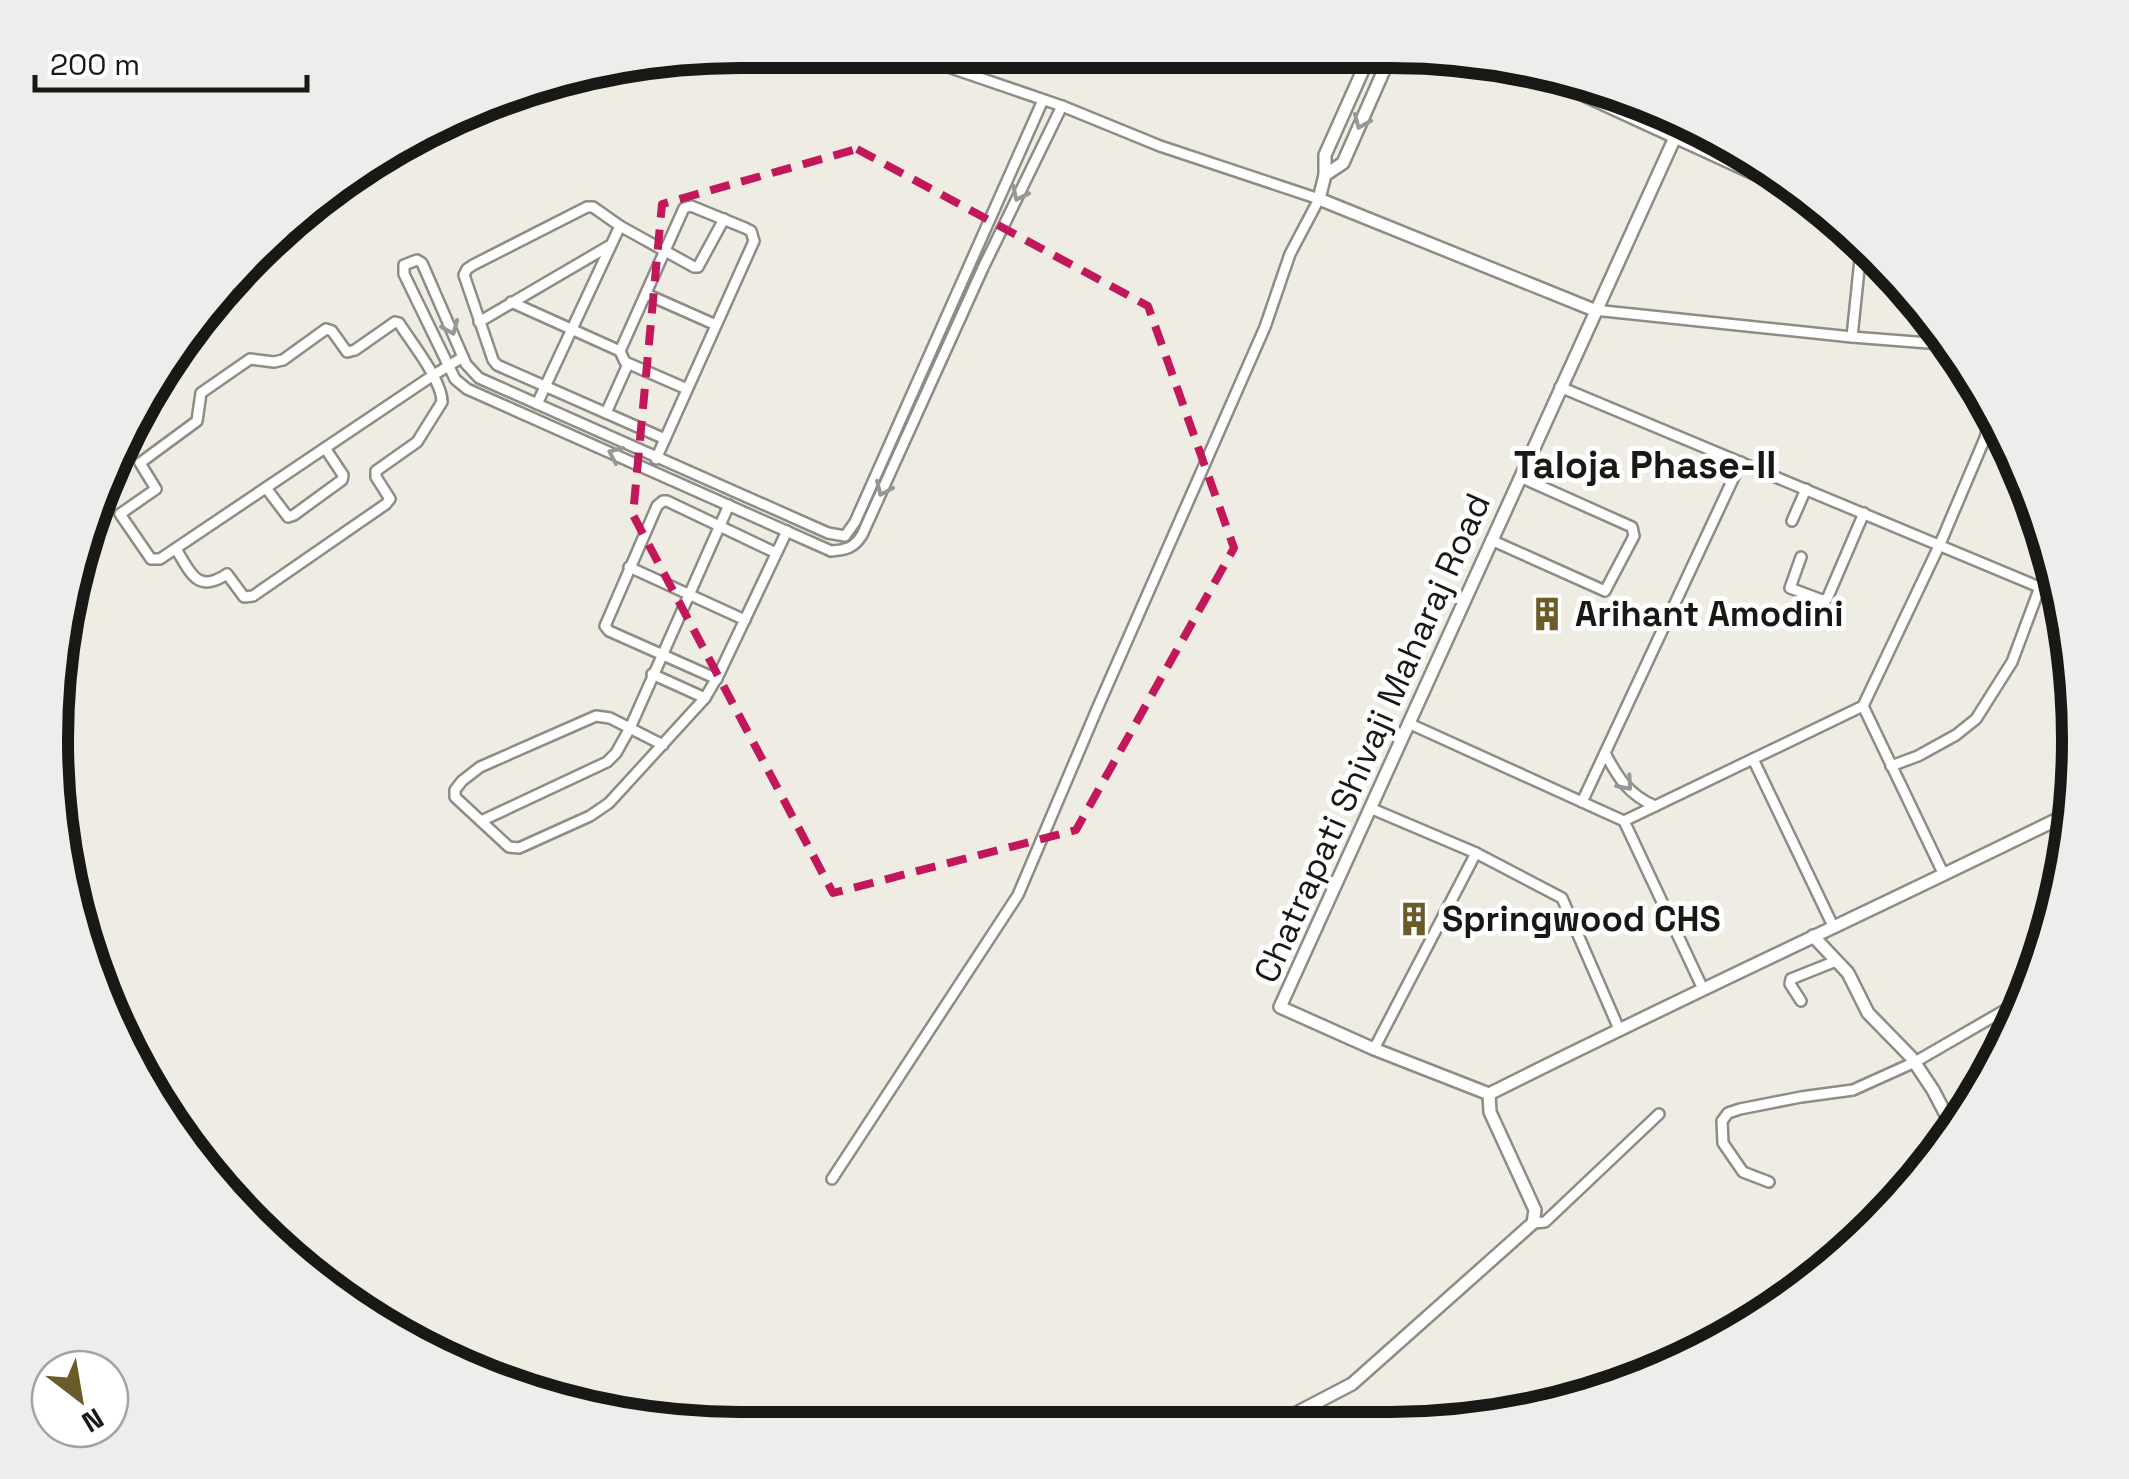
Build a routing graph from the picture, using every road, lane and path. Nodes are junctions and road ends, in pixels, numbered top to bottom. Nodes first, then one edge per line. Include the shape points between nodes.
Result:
1 (950, 68) edge
2 (1363, 68) edge
3 (1385, 68) edge
4 (1588, 97) edge
5 (1043, 100) junction
6 (1062, 106) junction
7 (1677, 132) edge
8 (1674, 138) junction
9 (1749, 172) edge
10 (1325, 175) junction
11 (1319, 199) junction
12 (724, 219) junction
13 (620, 226) junction
14 (612, 244) junction
15 (666, 250) junction
16 (1860, 259) edge
17 (434, 288) junction
18 (646, 294) junction
19 (416, 297) junction
20 (511, 302) junction
21 (1594, 310) junction
22 (479, 322) junction
23 (716, 325) junction
24 (572, 328) junction
25 (1852, 338) junction
26 (1932, 344) edge
27 (620, 351) junction
28 (463, 357) junction
29 (628, 364) junction
30 (449, 365) junction
31 (432, 376) junction
32 (545, 387) junction
33 (1560, 387) junction
34 (688, 389) junction
35 (537, 404) junction
36 (606, 414) junction
37 (1987, 433) edge
38 (665, 440) junction
39 (325, 448) junction
40 (657, 458) junction
41 (1741, 462) junction
42 (652, 471) junction
43 (1520, 477) junction
44 (266, 488) junction
45 (1806, 489) junction
46 (729, 505) junction
47 (1864, 513) junction
48 (1792, 521) dead end
49 (719, 526) junction
50 (787, 531) junction
51 (845, 536) junction
52 (1491, 540) junction
53 (1940, 544) junction
54 (851, 548) junction
55 (176, 549) junction
56 (776, 554) junction
57 (1802, 557) dead end
58 (630, 567) junction
59 (2040, 587) junction
60 (2044, 589) edge
61 (688, 594) junction
62 (745, 620) junction
63 (661, 654) junction
64 (652, 674) junction
65 (716, 678) junction
66 (705, 698) junction
67 (1862, 706) junction
68 (1408, 723) junction
69 (630, 728) junction
70 (663, 745) junction
71 (1605, 753) junction
72 (1753, 759) junction
73 (1892, 766) junction
74 (1582, 802) junction
75 (1656, 806) junction
76 (1370, 808) junction
77 (2057, 820) edge
78 (482, 821) junction
79 (1624, 821) junction
80 (1476, 853) junction
81 (1944, 876) junction
82 (1833, 926) junction
83 (1812, 936) junction
84 (1836, 961) junction
85 (1703, 989) junction
86 (1801, 1001) dead end
87 (2004, 1010) edge
88 (1619, 1029) junction
89 (1374, 1049) junction
90 (1914, 1062) junction
91 (1489, 1094) junction
92 (1659, 1114) dead end
93 (1947, 1115) edge
94 (832, 1179) dead end
95 (1770, 1182) dead end
96 (1533, 1223) junction
97 (1299, 1412) edge

1 - 5 street
2 - 10 street via 1325,155
3 -> 10 street via 1343,163
4 - 8 street
5 - 6 street
5 - 51 street
6 - 11 street
6 -> 54 street
7 - 8 street, Chatrapati Shivaji Maharaj Road
8 - 9 street
8 - 21 street, Chatrapati Shivaji Maharaj Road
10 - 11 street
11 - 21 street
11 - 94 street via 1018,895
12 - 15 street via 687,206
12 - 15 street via 698,267
12 - 23 street via 752,232 754,240
13 - 14 street
13 - 15 street
13 - 22 street via 594,207 582,208 466,269
14 - 20 street
14 - 24 street
15 - 18 street
16 - 25 street
17 - 19 street
17 - 19 street via 422,263 410,261 402,270
17 -> 28 street
18 - 23 street
18 - 27 street
19 - 30 street
20 - 22 street
20 - 24 street
21 - 25 street
21 - 33 street, Chatrapati Shivaji Maharaj Road
22 - 32 street via 497,365
23 - 34 street
24 - 27 street
24 - 32 street
25 - 26 street
27 - 29 street
28 - 30 street
28 - 35 street via 479,378
29 - 34 street
29 - 36 street
30 - 31 street
42 -> 30 street via 467,389
31 - 39 street
31 - 55 street via 442,402 423,436 376,471 390,499 261,591 244,596 228,574 201,582
31 - 55 street via 395,322 347,352 326,330 283,360 250,359 201,394 198,420 140,463 156,489 120,514 151,559
32 - 35 street
32 - 36 street
33 - 41 street
33 - 43 street, Chatrapati Shivaji Maharaj Road
34 - 38 street
35 - 40 street
36 - 38 street
37 - 53 street
38 - 40 street
39 - 44 street
39 - 44 street via 342,480 294,515 284,514
40 - 42 street
40 - 51 street
41 - 45 street
41 - 71 street
42 - 46 street
43 - 52 street, Chatrapati Shivaji Maharaj Road
43 - 52 street via 1632,528 1634,536 1605,591
44 - 55 street
45 - 47 street
45 - 48 street
46 - 49 street
46 - 50 street
47 - 53 street
47 - 57 street via 1827,599 1790,588
49 - 56 street
49 - 58 street via 663,501
49 - 61 street
50 - 54 street via 831,551
50 - 56 street
51 - 54 street
52 - 68 street, Chatrapati Shivaji Maharaj Road
53 - 59 street
53 - 67 street
56 - 62 street
58 - 61 street
58 - 63 street via 604,626
59 - 60 street
59 - 73 street via 2012,662 1976,719 1956,736
61 - 62 street
61 - 63 street
62 - 65 street
63 - 64 street
63 - 65 street
64 - 66 street
64 - 69 street
65 - 66 street
66 - 70 street
67 - 72 street
67 - 73 street
68 - 74 street
68 - 76 street, Chatrapati Shivaji Maharaj Road
69 - 70 street
69 - 78 street via 607,762
69 - 78 street via 596,716 480,767 454,794
70 - 78 street via 600,810 524,848 509,847
71 - 74 street
71 -> 75 street via 1626,788
72 - 75 street
72 - 82 street
73 - 81 street
74 - 79 street
75 - 79 street
76 - 80 street
76 - 89 street, Chatrapati Shivaji Maharaj Road via 1280,1007
77 - 81 street
79 - 85 street
80 - 88 street via 1562,898
80 - 89 street
81 - 82 street
82 - 83 street
83 - 84 street
83 - 85 street
84 - 86 street via 1791,979
84 - 90 street via 1868,1013
85 - 88 street
87 - 90 street
88 - 91 street
89 - 91 street, Chatrapati Shivaji Maharaj Road
90 - 93 street
90 - 95 street via 1853,1090 1728,1113 1722,1131 1731,1156 1743,1172
91 - 96 street via 1490,1112 1535,1210
92 - 96 street via 1545,1222
96 - 97 street via 1352,1384

